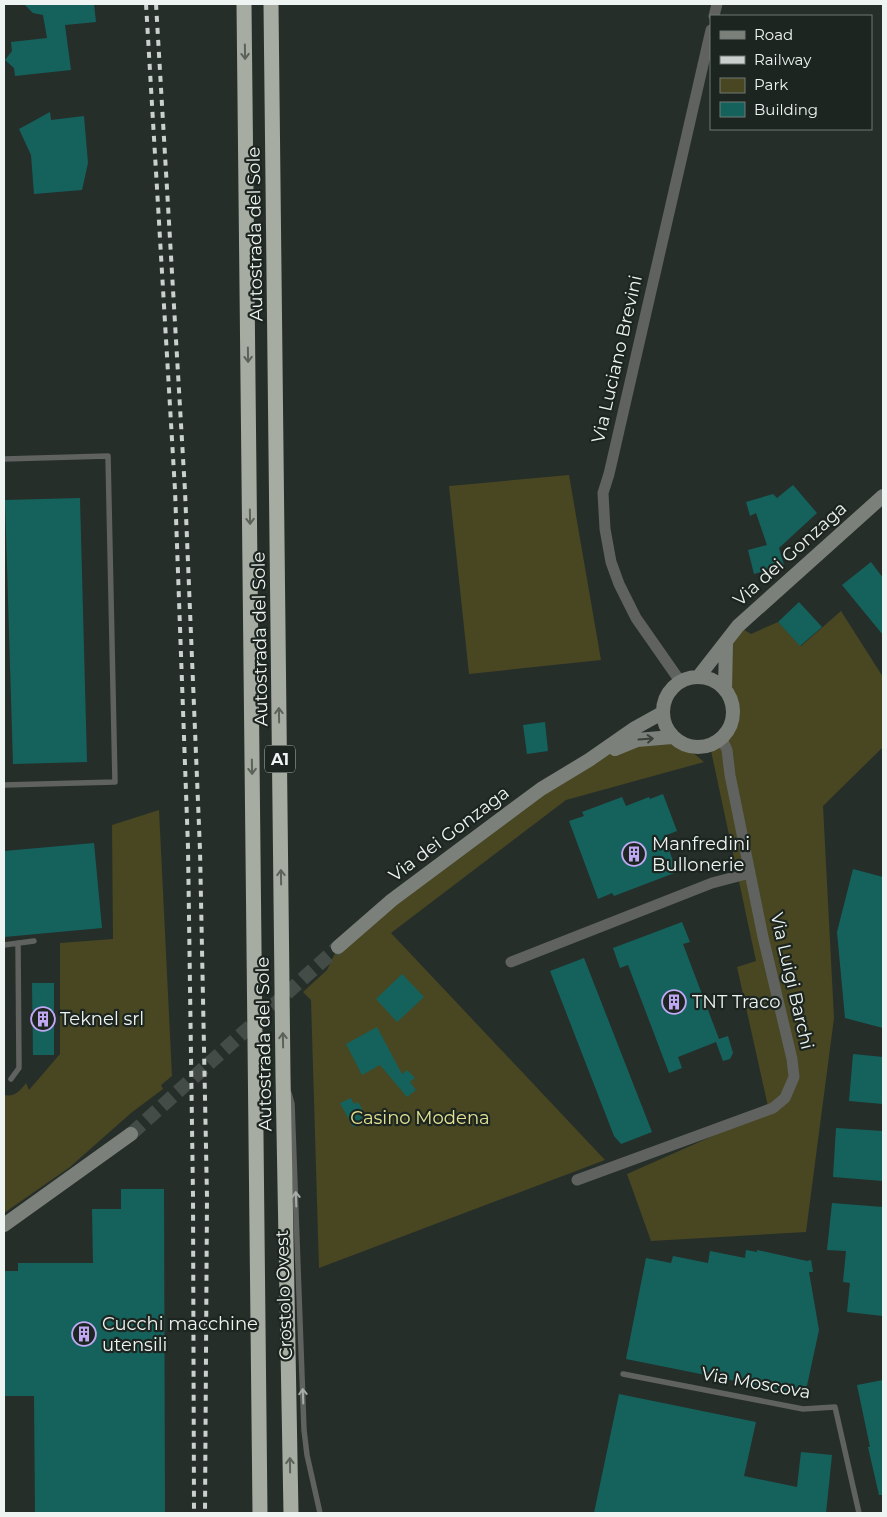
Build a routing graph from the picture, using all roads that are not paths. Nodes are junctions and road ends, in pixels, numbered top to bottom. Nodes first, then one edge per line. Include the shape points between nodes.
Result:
1 (244, 4) edge
2 (271, 4) edge
3 (710, 34) edge
4 (4, 459) edge
5 (883, 496) edge
6 (726, 643) junction
7 (699, 676) junction
8 (680, 681) junction
9 (726, 689) junction
10 (662, 714) junction
11 (672, 737) junction
12 (722, 739) junction
13 (590, 760) junction
14 (4, 784) edge
15 (750, 872) junction
16 (34, 941) dead end
17 (18, 943) junction
18 (4, 944) edge
19 (338, 947) tunnel mouth
20 (511, 962) dead end
21 (283, 1076) junction
22 (11, 1079) dead end
23 (131, 1134) tunnel mouth
24 (576, 1180) dead end
25 (4, 1225) edge
26 (624, 1374) dead end
27 (260, 1513) edge
28 (291, 1513) edge
29 (320, 1513) edge
30 (859, 1513) edge

1 -> 27 highway, Autostrada del Sole / A1
21 -> 2 highway, Autostrada del Sole / A1
3 - 8 street, Via Luciano Brevini via 603,493 605,528 619,584 636,618
4 - 14 lane via 108,456 115,782
5 - 6 main road, Via dei Gonzaga via 738,626
6 - 7 main road, Via dei Gonzaga
6 - 9 main road
7 - 8 main road
7 - 9 main road via 718,682
8 - 10 main road via 663,702
9 - 12 main road via 733,705 732,724
10 - 11 main road
10 - 13 main road, Via dei Gonzaga via 635,728
11 - 12 main road, Via dei Gonzaga via 697,748 710,746
13 -> 11 main road, Via dei Gonzaga via 637,740
12 - 15 street, Via Luigi Barchi via 727,750
13 - 19 main road, Via dei Gonzaga via 541,789 392,900
15 - 20 street via 712,883
15 - 24 street, Via Luigi Barchi via 792,1059 794,1077 786,1098 773,1108
16 - 17 lane
17 - 18 lane
17 - 22 lane via 19,1068
28 -> 21 highway, Autostrada del Sole / A1
29 -> 21 lane, Crostolo Ovest via 304,1430 292,1104
23 - 25 main road
26 - 30 lane, Via Moscova via 803,1409 835,1407

